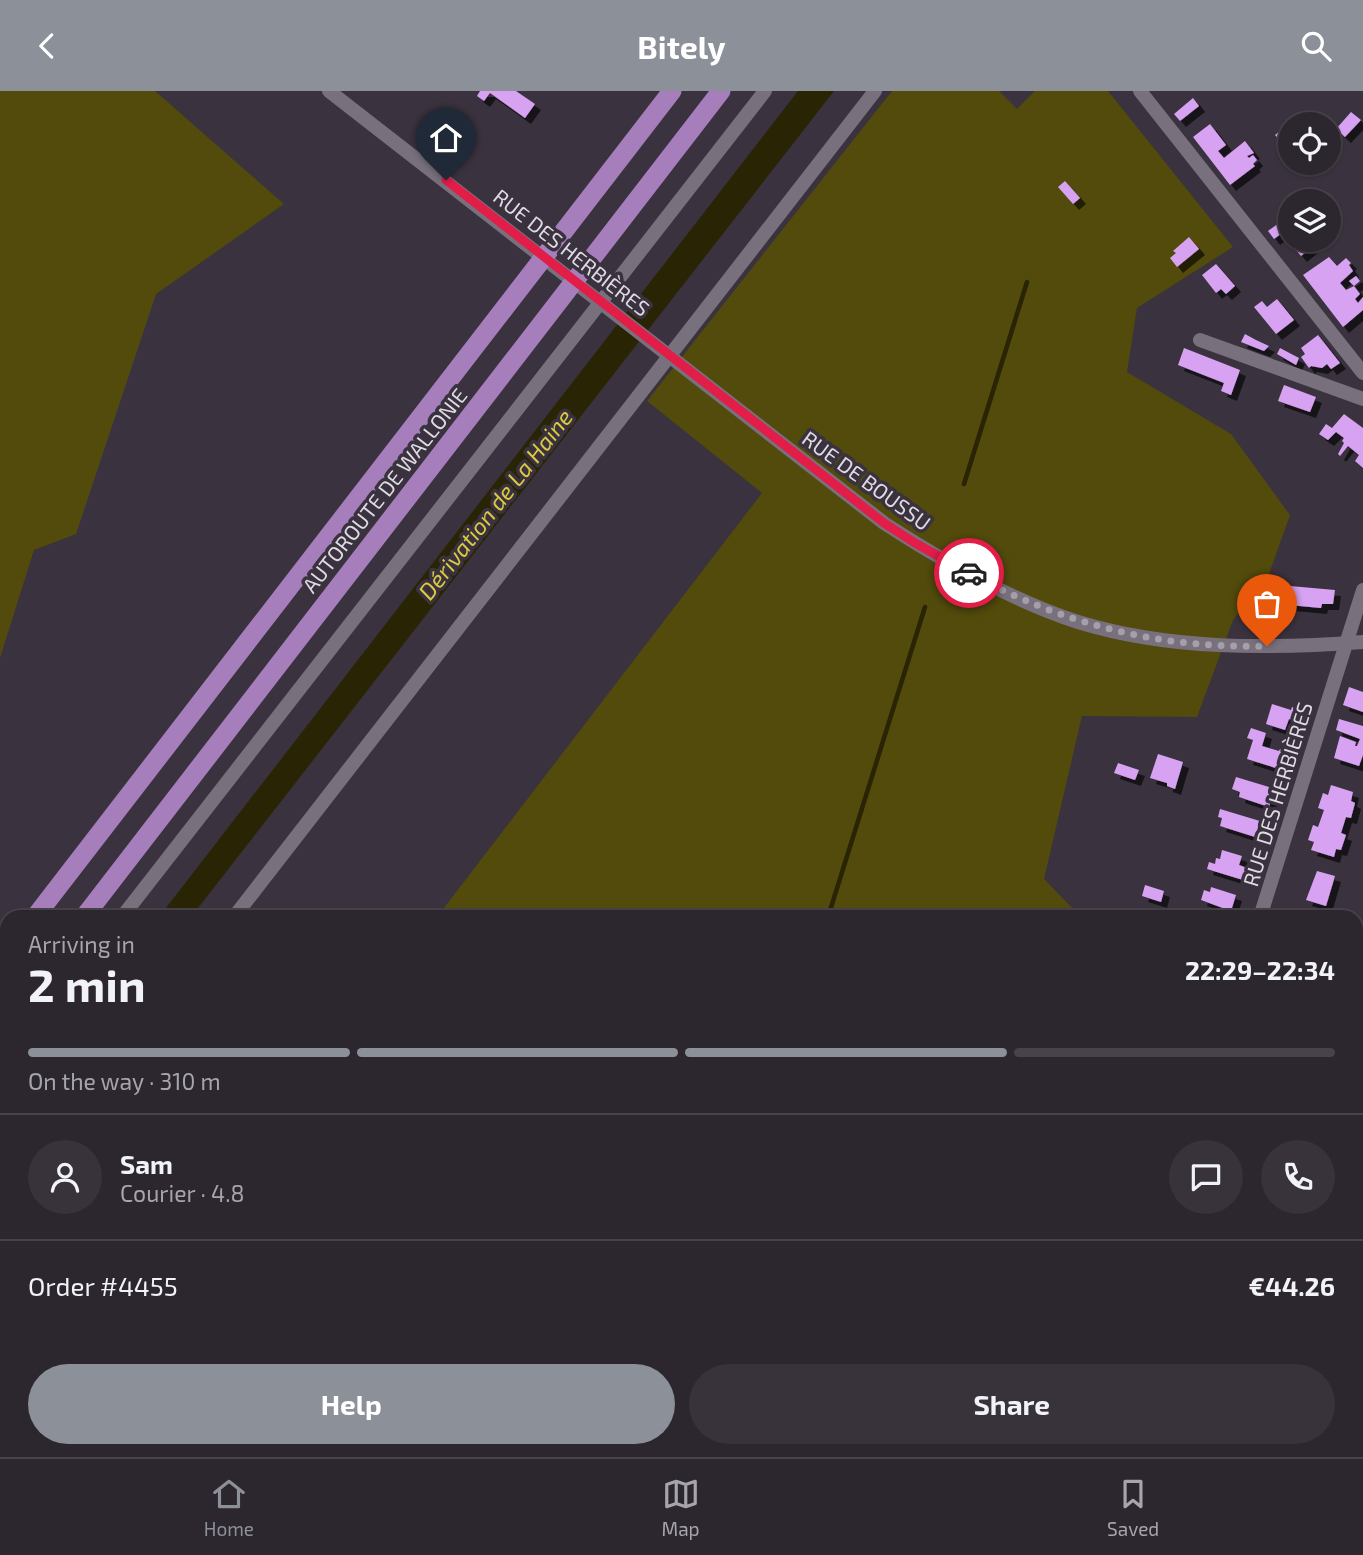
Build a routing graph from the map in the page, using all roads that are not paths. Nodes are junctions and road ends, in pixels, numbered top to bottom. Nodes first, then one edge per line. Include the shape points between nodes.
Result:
1 (329, 91) edge
2 (672, 91) edge
3 (721, 91) edge
4 (765, 91) edge
5 (875, 91) edge
6 (1140, 91) edge
7 (1200, 340) dead end
8 (1363, 373) edge
9 (722, 396) joint
10 (1363, 399) edge
11 (1363, 590) edge
12 (1363, 642) edge
13 (1347, 643) junction
14 (40, 910) edge
15 (89, 910) edge
16 (127, 910) edge
17 (239, 910) edge
18 (1262, 910) edge

1 - 9 street, RUE DES HERBIÈRES
2 - 14 highway, AUTOROUTE DE WALLONIE
3 - 15 highway, AUTOROUTE DE WALLONIE
4 - 16 street
5 - 17 street
6 - 8 street
7 - 10 street
9 - 13 street, RUE DE BOUSSU via 894,530 1034,605 1078,622 1169,640 1241,647
11 - 13 street, RUE DES HERBIÈRES
12 - 13 street, RUE DE BOUSSU
13 - 18 street, RUE DES HERBIÈRES

